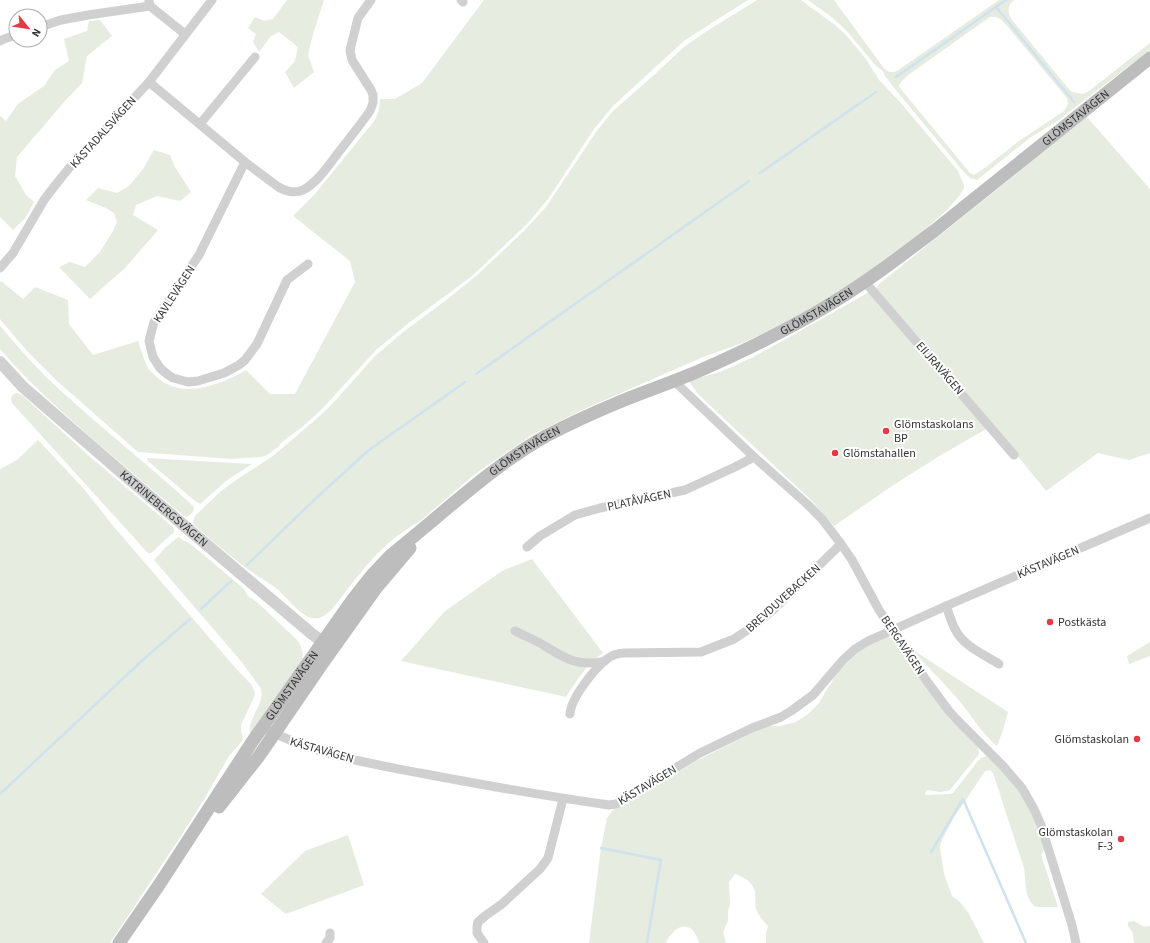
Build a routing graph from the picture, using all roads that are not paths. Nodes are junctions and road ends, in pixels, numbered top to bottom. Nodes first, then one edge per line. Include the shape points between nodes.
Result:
1 (212, 0) edge
2 (371, 0) edge
3 (149, 3) edge
4 (48, 24) edge
5 (185, 34) junction
6 (255, 57) dead end
7 (1150, 58) edge
8 (148, 82) junction
9 (200, 124) junction
10 (245, 162) junction
11 (308, 264) dead end
12 (0, 268) edge
13 (865, 282) junction
14 (0, 362) edge
15 (674, 381) junction
16 (1014, 455) dead end
17 (754, 457) junction
18 (1150, 518) edge
19 (841, 544) junction
20 (527, 547) dead end
21 (946, 606) junction
22 (892, 629) junction
23 (515, 631) dead end
24 (328, 646) junction
25 (605, 661) junction
26 (999, 664) dead end
27 (570, 714) dead end
28 (268, 730) junction
29 (563, 799) junction
30 (330, 933) dead end
31 (119, 943) edge
32 (326, 943) edge
33 (484, 943) edge
34 (1076, 943) edge

1 - 5 street, KÄSTADALSVÄGEN
2 - 10 street via 358,18 350,50 352,60 371,90 373,103 370,111 347,141 312,185 301,191 281,189
3 - 4 street
3 - 5 street
5 - 8 street, KÄSTADALSVÄGEN
6 - 9 street
7 - 13 main road, GLÖMSTAVÄGEN via 934,231
8 - 9 street
8 - 12 street, KÄSTADALSVÄGEN via 57,183 13,253
9 - 10 street
10 - 11 street, KAVLEVÄGEN via 200,255 154,322 149,341 156,362 167,374 188,382 224,373 239,365 257,344 287,280
13 - 15 main road, GLÖMSTAVÄGEN via 784,330
13 - 16 street, EIIJRAVÄGEN
14 - 24 street, KATRINEBERGSVÄGEN via 23,387 122,473
15 - 17 street, BERGAVÄGEN
15 - 24 main road, GLÖMSTAVÄGEN via 585,417 534,443 502,464 448,508 397,562
17 - 19 street, BERGAVÄGEN via 822,520
17 - 20 street, PLATÅVÄGEN via 685,490 575,515
18 - 21 street, KÄSTAVÄGEN
19 - 22 street, BERGAVÄGEN
19 - 25 street, BREVDUVEBACKEN via 782,602 734,639 701,652 625,653 614,655
21 - 22 street, KÄSTAVÄGEN
21 - 26 street via 962,640
22 - 29 street, KÄSTAVÄGEN via 855,649 813,695 792,711 700,753 619,803 609,805
22 - 34 street, BERGAVÄGEN via 949,711 1003,766 1028,798 1041,825
23 - 25 street, BREVDUVEBACKEN via 570,661 589,664
24 - 28 main road, GLÖMSTAVÄGEN
25 - 27 street, BREVDUVEBACKEN via 578,693
28 - 29 street, KÄSTAVÄGEN via 289,741 332,755
28 - 31 main road, GLÖMSTAVÄGEN
29 - 33 street via 544,865 502,904 478,922 477,933
30 - 32 street

